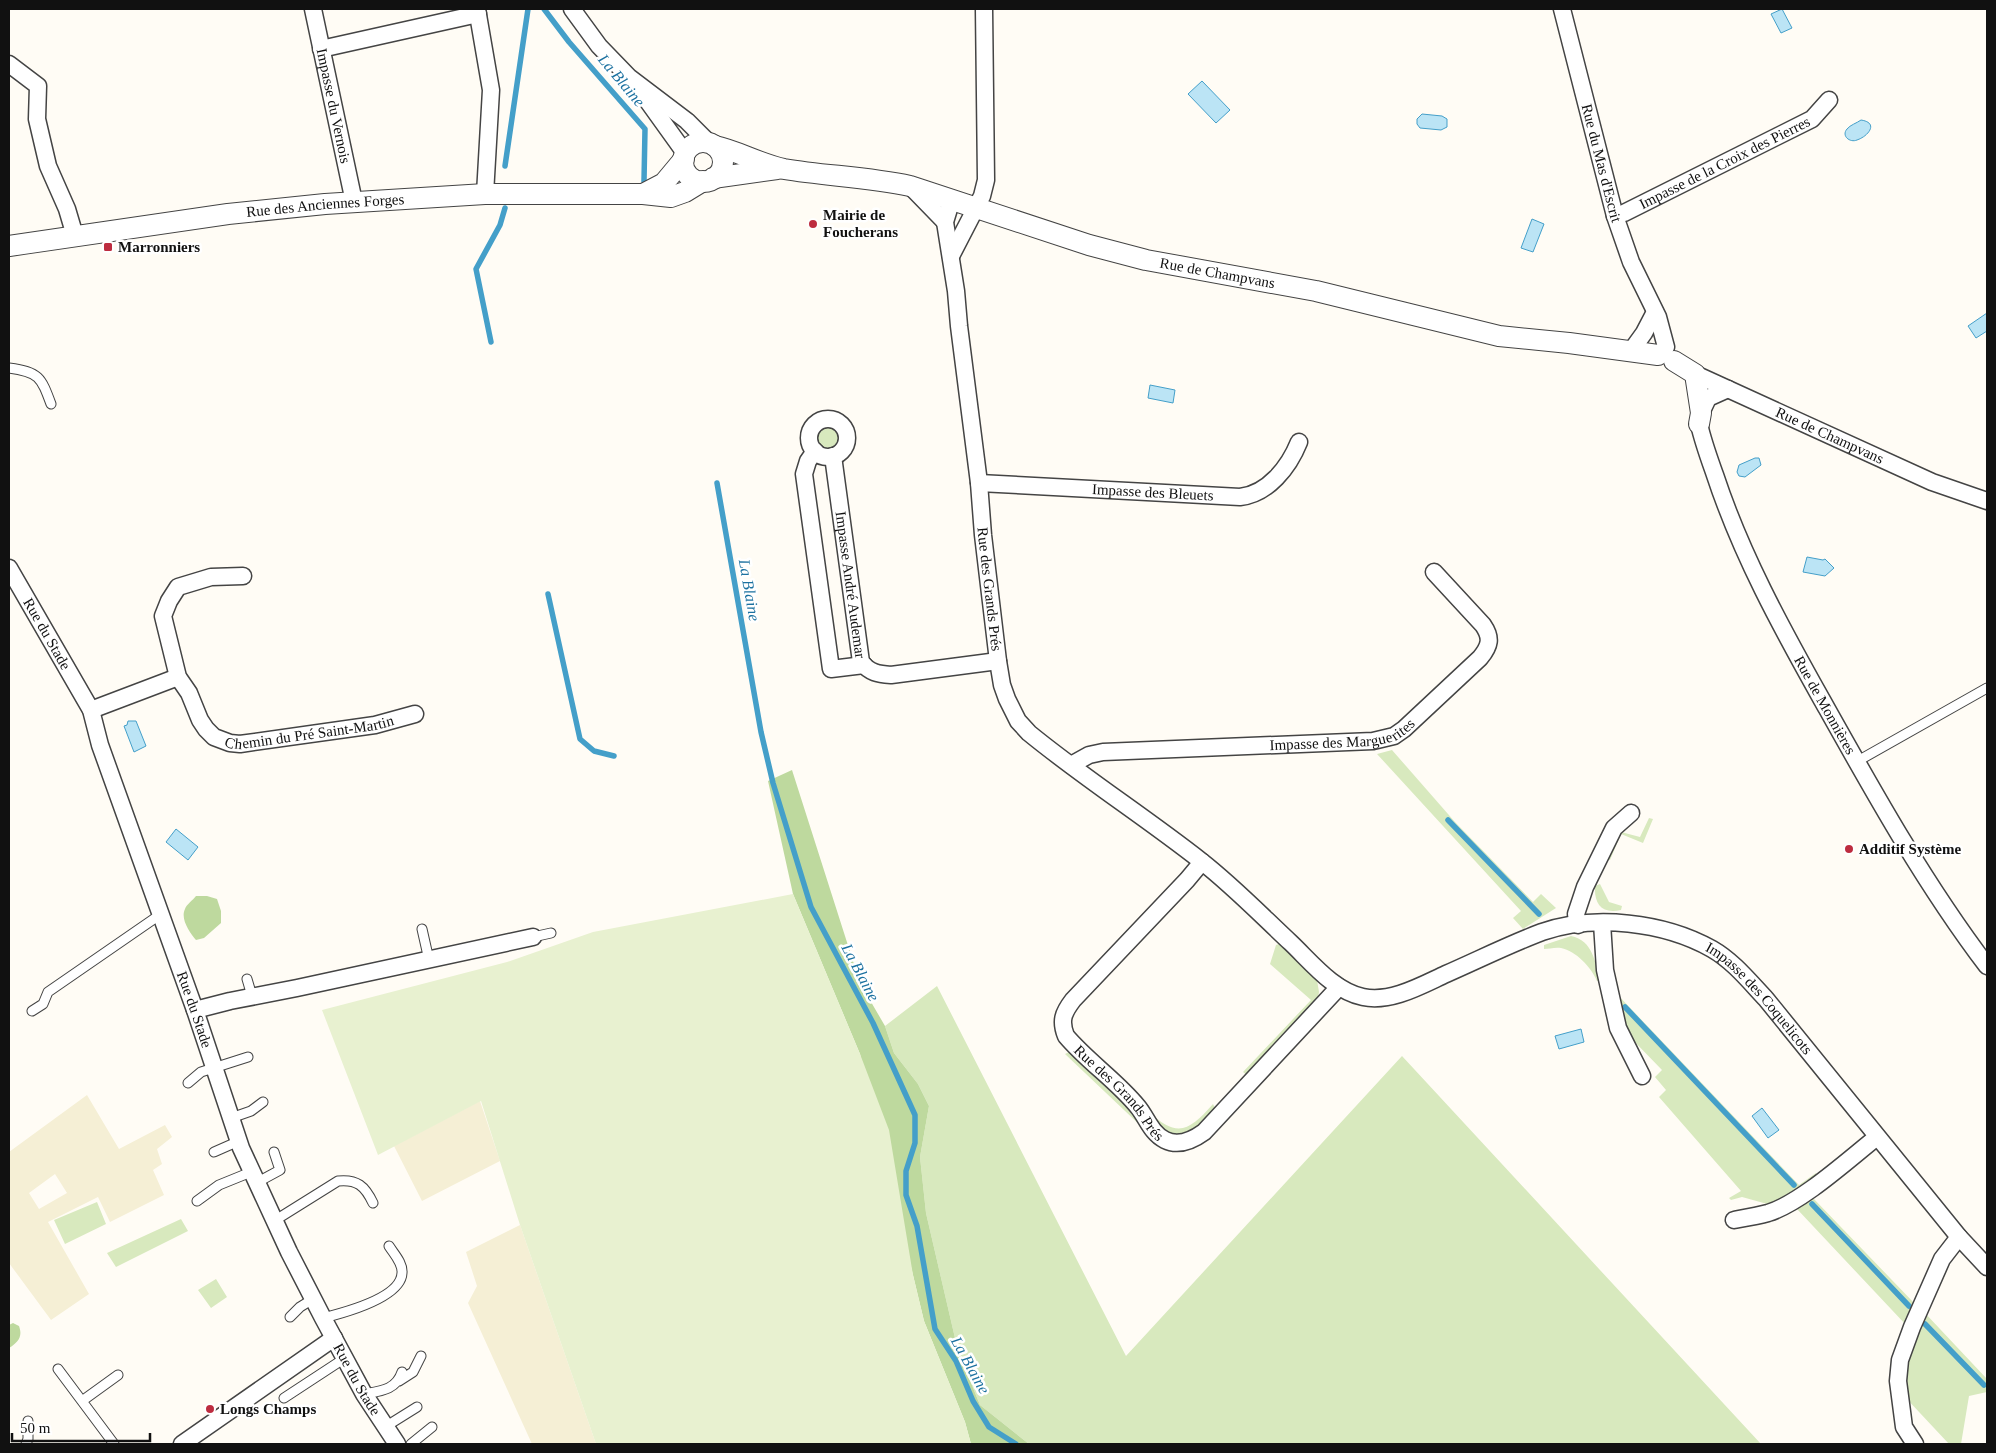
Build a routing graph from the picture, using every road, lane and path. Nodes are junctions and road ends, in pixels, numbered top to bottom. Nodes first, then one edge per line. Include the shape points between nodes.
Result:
1 (313, 9) edge
2 (572, 9) edge
3 (984, 9) edge
4 (1562, 9) edge
5 (478, 11) edge
6 (321, 48) junction
7 (9, 64) edge
8 (636, 83) junction
9 (1830, 100) dead end
10 (712, 144) junction
11 (685, 156) junction
12 (782, 168) junction
13 (708, 180) junction
14 (910, 186) junction
15 (485, 194) junction
16 (643, 194) junction
17 (952, 200) junction
18 (354, 202) junction
19 (975, 209) junction
20 (1615, 216) junction
21 (945, 222) junction
22 (75, 236) junction
23 (9, 246) edge
24 (951, 256) junction
25 (1655, 312) junction
26 (1631, 351) junction
27 (1667, 357) junction
28 (9, 368) edge
29 (1695, 374) junction
30 (1728, 388) junction
31 (51, 404) dead end
32 (1700, 419) junction
33 (1299, 442) dead end
34 (815, 451) junction
35 (834, 456) junction
36 (979, 483) junction
37 (1987, 501) edge
38 (9, 568) edge
39 (1434, 572) dead end
40 (242, 576) dead end
41 (998, 661) junction
42 (864, 665) junction
43 (178, 677) junction
44 (1987, 688) edge
45 (92, 710) junction
46 (415, 714) dead end
47 (1856, 762) junction
48 (1071, 764) junction
49 (1631, 814) dead end
50 (1202, 862) junction
51 (161, 914) junction
52 (1602, 923) junction
53 (1578, 925) junction
54 (422, 929) dead end
55 (551, 933) dead end
56 (533, 937) joint
57 (428, 960) junction
58 (1987, 966) edge
59 (247, 979) dead end
60 (1339, 986) junction
61 (1365, 997) joint
62 (246, 998) junction
63 (195, 1010) junction
64 (32, 1011) dead end
65 (248, 1057) dead end
66 (213, 1067) junction
67 (1642, 1076) dead end
68 (188, 1083) dead end
69 (263, 1102) dead end
70 (231, 1118) junction
71 (1877, 1137) junction
72 (239, 1141) junction
73 (214, 1152) dead end
74 (274, 1152) dead end
75 (254, 1177) junction
76 (197, 1202) dead end
77 (373, 1203) dead end
78 (1734, 1220) dead end
79 (274, 1221) junction
80 (1959, 1237) junction
81 (388, 1246) dead end
82 (1987, 1267) edge
83 (314, 1299) junction
84 (290, 1317) dead end
85 (323, 1318) junction
86 (334, 1338) junction
87 (422, 1356) dead end
88 (345, 1358) junction
89 (58, 1369) dead end
90 (402, 1372) dead end
91 (118, 1376) dead end
92 (399, 1381) junction
93 (364, 1394) junction
94 (284, 1398) dead end
95 (82, 1402) junction
96 (417, 1407) dead end
97 (28, 1421) dead end
98 (385, 1427) junction
99 (432, 1427) dead end
100 (26, 1444) edge
101 (114, 1444) edge
102 (182, 1444) edge
103 (397, 1444) edge
104 (411, 1444) edge
105 (1915, 1444) edge

1 - 6 street, Impasse du Vernois
2 - 8 street via 599,46
3 - 19 street via 986,180
4 - 20 street, Rue du Mas d'Escrit
5 - 6 street
5 - 15 street via 491,90
6 - 18 street, Impasse du Vernois
7 - 22 street via 38,86 37,119 48,166
8 - 10 street via 659,98
8 - 11 street
9 - 20 street, Impasse de la Croix des Pierres via 1812,119
10 - 11 street via 695,144
10 - 12 street, Rue de Champvans
10 - 13 street via 721,153 723,163 720,172
11 - 13 street via 687,173 694,179
11 - 16 street, Rue des Anciennes Forges via 664,183
12 - 13 street, Rue de Champvans
12 - 14 street, Rue de Champvans
13 - 16 street, Rue des Anciennes Forges via 671,197
14 - 17 street, Rue de Champvans
14 - 21 street
15 - 16 street, Rue des Anciennes Forges
15 - 18 street, Rue des Anciennes Forges
17 - 19 street, Rue de Champvans
17 - 21 street, Rue des Grands Prés
18 - 22 street, Rue des Anciennes Forges via 228,214
19 - 24 street
19 - 26 street, Rue de Champvans via 1146,260 1316,291 1499,336
20 - 25 street, Rue du Mas d'Escrit via 1631,262
21 - 24 street, Rue des Grands Prés
22 - 23 street, Rue des Anciennes Forges
24 - 36 street, Rue des Grands Prés
25 - 26 street
25 - 27 street, Rue du Mas d'Escrit via 1662,328
26 - 27 street, Rue de Champvans
27 - 29 street, Rue de Champvans
27 - 32 street, Rue de Monnières via 1682,382 1692,415
28 - 31 lane via 37,375
29 - 30 street, Rue de Champvans
29 - 32 street, Rue de Monnières
30 - 32 street via 1708,398
30 - 37 street, Rue de Champvans via 1932,482
32 - 47 street, Rue de Monnières via 1722,499 1741,545
33 - 36 street, Impasse des Bleuets via 1292,460 1251,496
34 - 35 street via 823,456
34 - 35 street via 810,444 813,427 823,420 834,420 844,428 847,441 841,452
34 - 42 street via 804,474 831,669
35 - 42 street, Impasse André Audemar via 861,662
36 - 41 street, Rue des Grands Prés
38 - 45 street, Rue du Stade
39 - 48 street, Impasse des Marguerites via 1483,626 1490,642 1480,658 1394,736 1372,741 1103,752
40 - 43 street, Chemin du Pré Saint-Martin via 211,577 178,587 169,601 163,616
41 - 42 street, Impasse André Audemar via 891,674 875,673
41 - 48 street, Rue des Grands Prés via 1002,685 1018,720 1029,733
43 - 45 street
43 - 46 street, Chemin du Pré Saint-Martin via 206,729 214,737 230,743 375,725
44 - 47 lane
45 - 51 street, Rue du Stade via 100,745
47 - 58 street, Rue de Monnières via 1934,889
48 - 50 street, Rue des Grands Prés
49 - 53 street via 1614,828 1584,887 1576,914
50 - 60 street, Rue des Grands Prés
50 - 60 street, Rue des Grands Prés via 1073,1000 1062,1017 1066,1036 1138,1107 1155,1133 1164,1140 1183,1143 1194,1140
51 - 63 street, Rue du Stade
51 - 64 lane via 48,992 43,1004
52 - 53 street, Impasse des Coquelicots
52 - 67 street via 1605,970 1618,1028
52 - 71 street, Impasse des Coquelicots via 1631,923 1658,928 1712,949 1731,963 1766,999
53 - 61 street, Impasse des Coquelicots via 1544,932 1415,988 1385,997
54 - 57 lane
55 - 56 lane
56 - 57 street
57 - 62 street
59 - 62 lane
60 - 61 street, Rue des Grands Prés
62 - 63 street
63 - 66 street, Rue du Stade
65 - 66 lane
66 - 68 lane
66 - 70 street, Rue du Stade
69 - 70 lane via 251,1111
70 - 72 street, Rue du Stade
71 - 78 street via 1795,1200 1770,1213
71 - 80 street, Impasse des Coquelicots
72 - 73 lane
72 - 75 street, Rue du Stade
74 - 75 lane via 280,1170
75 - 76 lane via 219,1185
75 - 79 street, Rue du Stade
77 - 79 lane via 362,1184 338,1181
79 - 83 street, Rue du Stade
80 - 82 street, Impasse des Coquelicots
80 - 105 street via 1942,1259 1900,1360 1898,1381 1904,1427
81 - 85 lane via 402,1266 401,1280 396,1288 365,1305
83 - 84 lane
83 - 85 street, Rue du Stade
85 - 86 street, Rue du Stade
86 - 88 street, Rue du Stade
86 - 102 street
87 - 92 lane via 413,1372
88 - 93 street, Rue du Stade
88 - 94 lane
89 - 95 lane
90 - 92 lane
91 - 95 lane
92 - 93 lane via 380,1391
93 - 98 street, Rue du Stade
95 - 101 lane
96 - 98 lane
97 - 100 lane
98 - 103 street, Rue du Stade
99 - 104 lane

